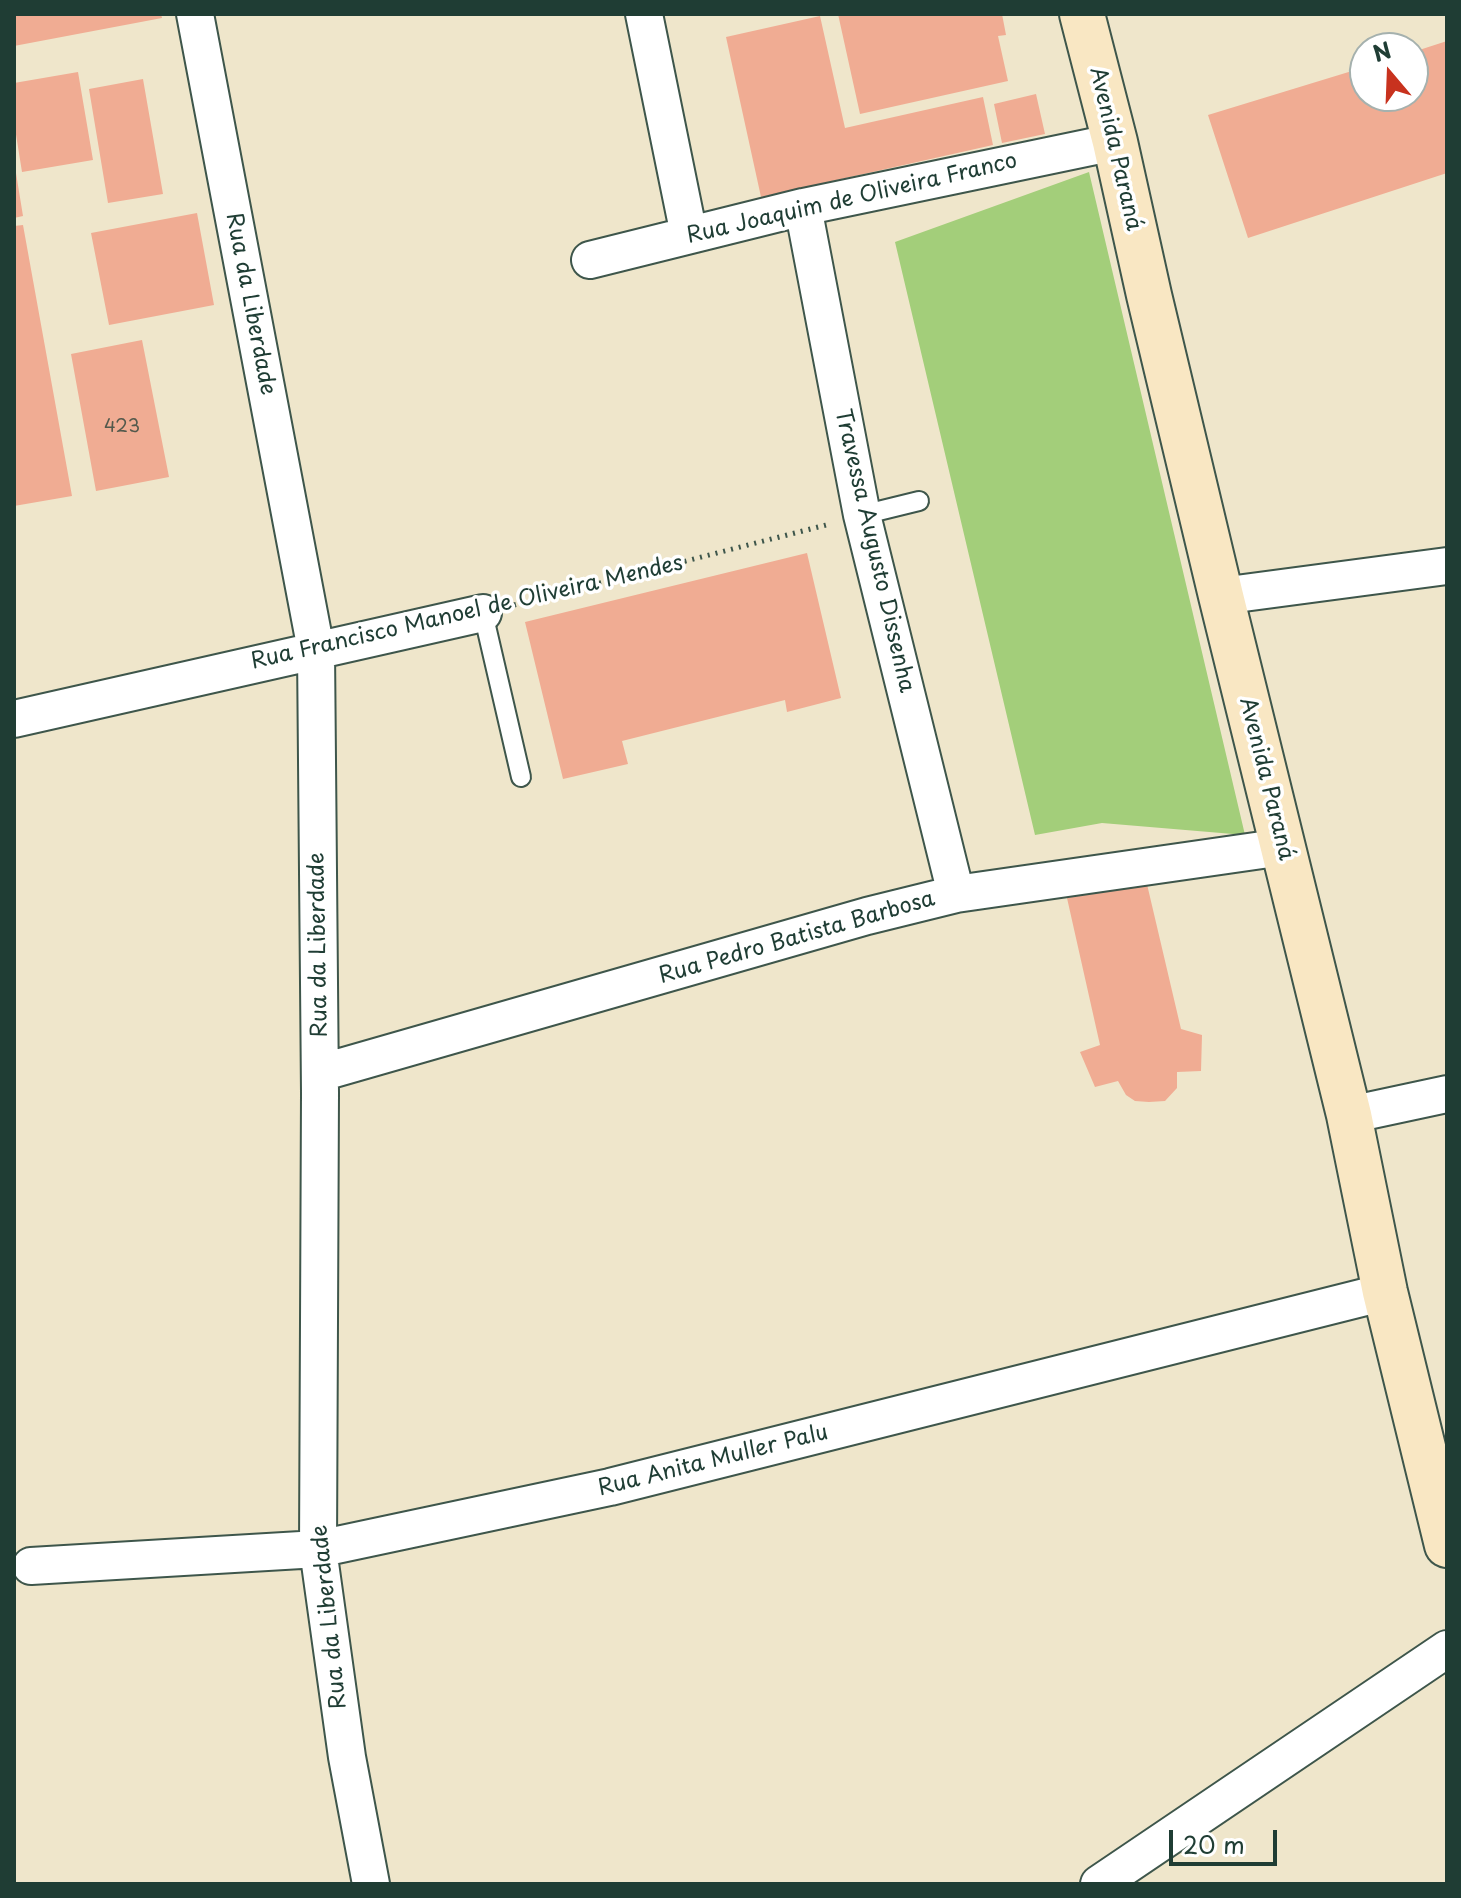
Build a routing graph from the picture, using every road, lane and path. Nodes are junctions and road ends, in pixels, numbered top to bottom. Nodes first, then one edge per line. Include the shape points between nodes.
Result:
1 (195, 14) edge
2 (644, 14) edge
3 (1082, 14) edge
4 (1115, 142) junction
5 (803, 207) junction
6 (689, 235) junction
7 (590, 260) dead end
8 (919, 501) dead end
9 (862, 515) junction
10 (1447, 566) edge
11 (1221, 596) junction
12 (483, 613) junction
13 (316, 650) junction
14 (14, 719) edge
15 (521, 777) dead end
16 (1283, 847) junction
17 (956, 894) junction
18 (320, 1073) junction
19 (1447, 1094) edge
20 (1349, 1115) junction
21 (1385, 1292) junction
22 (1447, 1545) edge
23 (318, 1549) junction
24 (31, 1566) dead end
25 (1447, 1649) edge
26 (371, 1884) edge
27 (1099, 1884) edge

1 - 13 street, Rua da Liberdade
2 - 6 street
3 - 4 street, Avenida Paraná
4 - 5 street, Rua Joaquim de Oliveira Franco
4 - 11 street, Avenida Paraná
5 - 6 street, Rua Joaquim de Oliveira Franco
5 - 9 street, Travessa Augusto Dissenha
6 - 7 street, Rua Joaquim de Oliveira Franco
8 - 9 lane
9 - 12 path, Rua Francisco Manoel de Oliveira Mendes
9 - 17 street, Travessa Augusto Dissenha
10 - 11 street
11 - 16 street, Avenida Paraná
12 - 13 street, Rua Francisco Manoel de Oliveira Mendes
12 - 15 lane
13 - 14 street, Rua Francisco Manoel de Oliveira Mendes
13 - 18 street, Rua da Liberdade
16 - 17 street, Rua Pedro Batista Barbosa
16 - 20 street, Avenida Paraná
17 - 18 street, Rua Pedro Batista Barbosa
18 - 23 street, Rua da Liberdade
19 - 20 street
20 - 21 street, Avenida Paraná
21 - 22 street, Avenida Paraná
21 - 23 street, Rua Anita Muller Palu via 610,1487
23 - 24 street, Rua Anita Muller Palu
23 - 26 street, Rua da Liberdade
25 - 27 street

